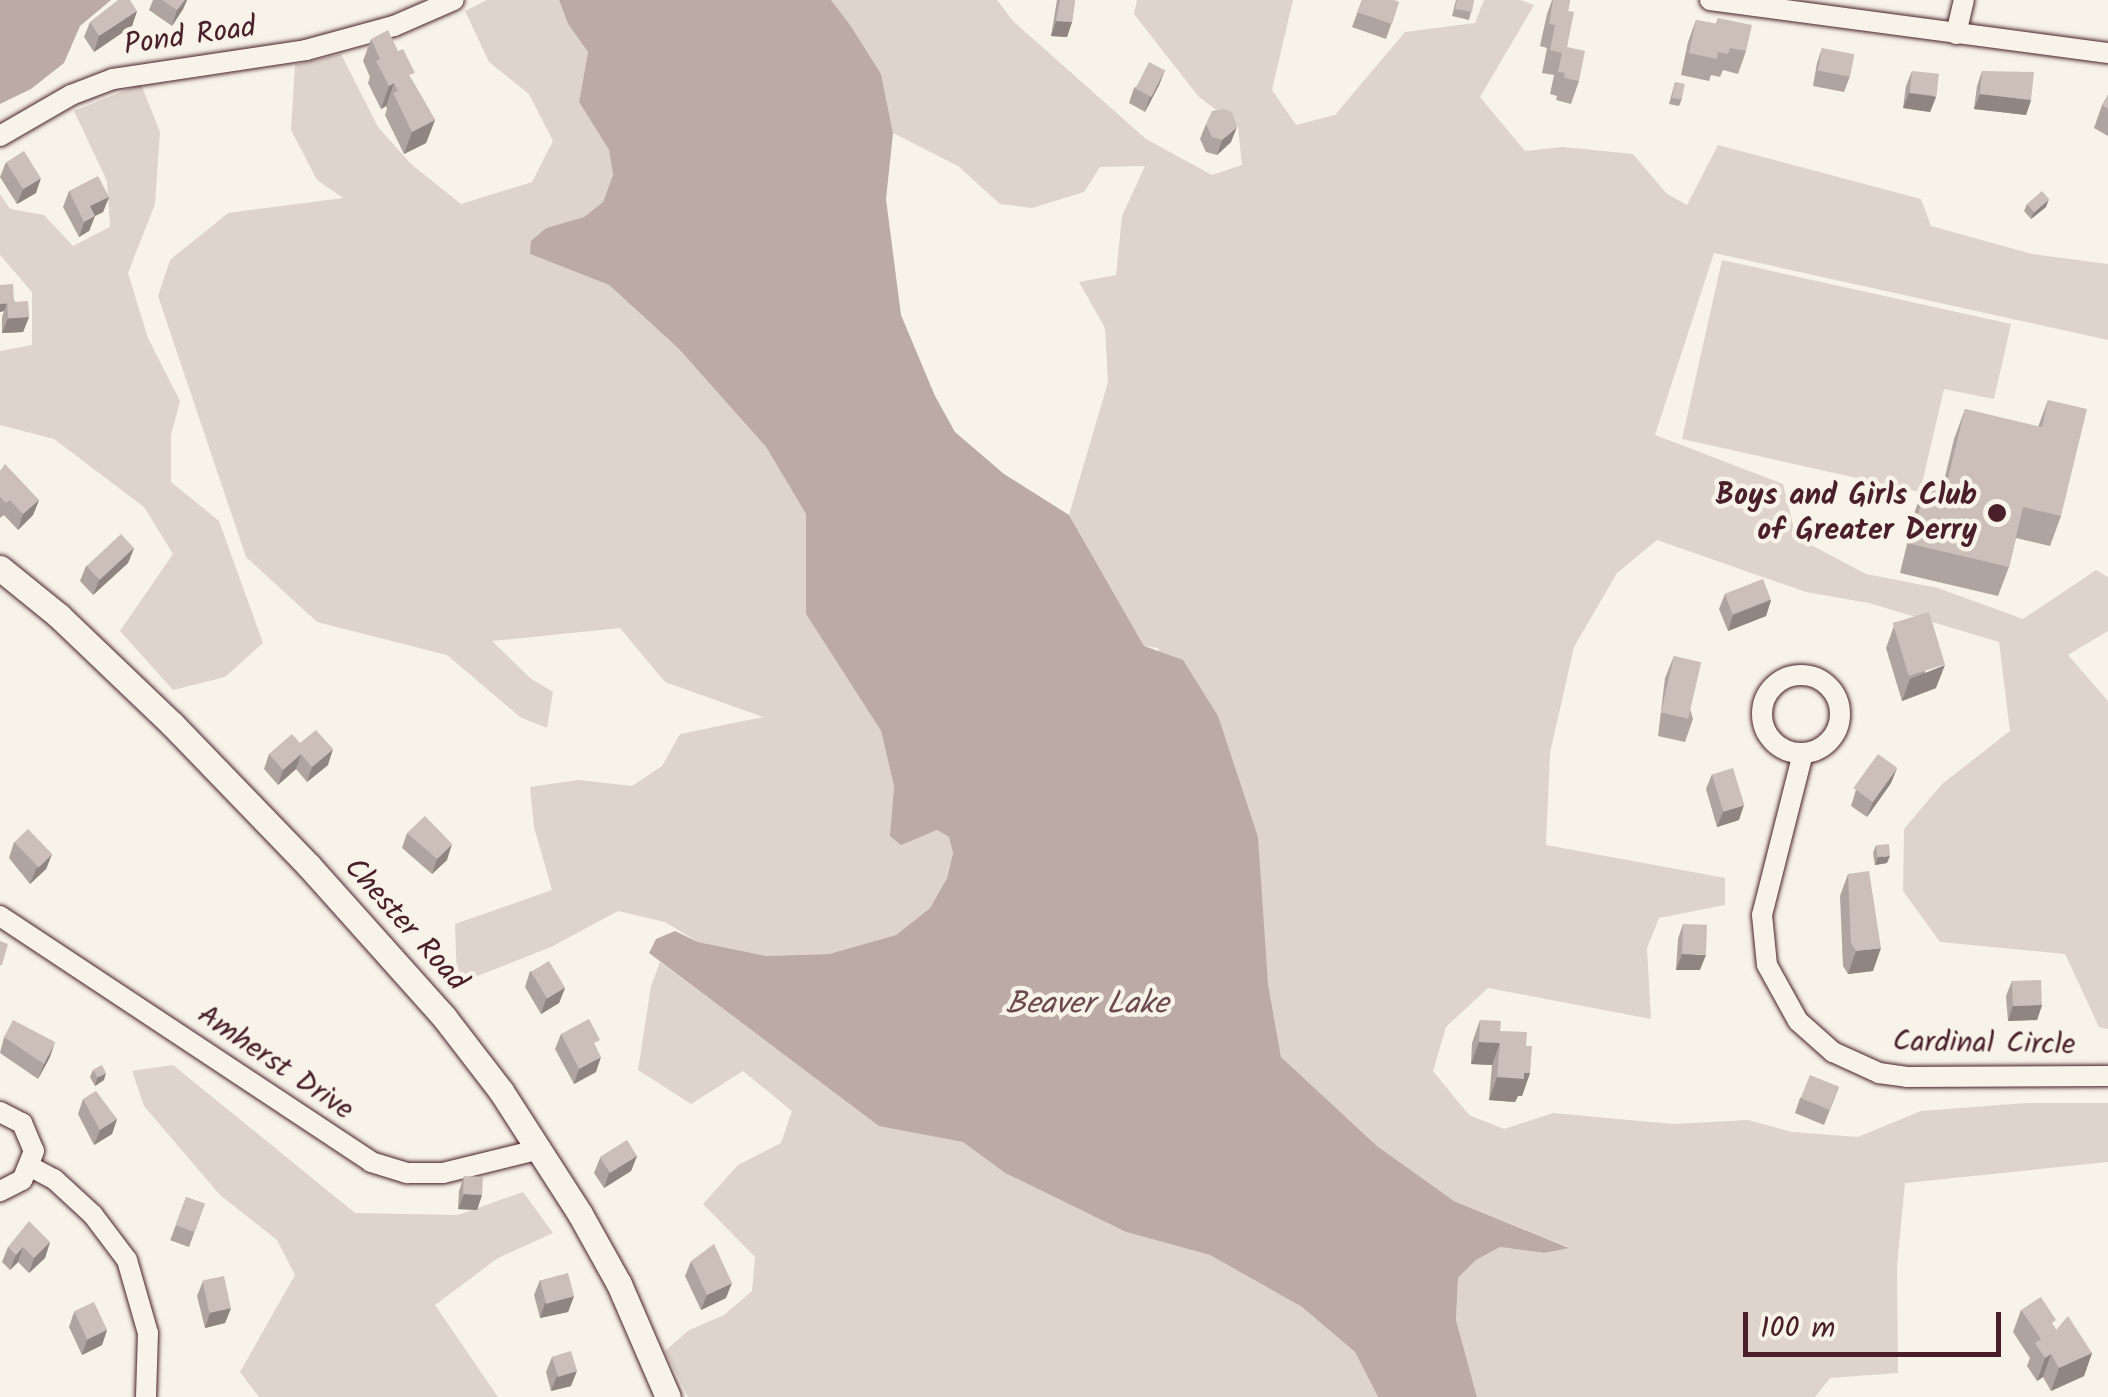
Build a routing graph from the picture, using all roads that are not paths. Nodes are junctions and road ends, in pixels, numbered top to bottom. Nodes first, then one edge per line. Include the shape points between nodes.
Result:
1 (454, 0) edge
2 (1710, 0) edge
3 (1964, 0) edge
4 (1956, 34) junction
5 (2108, 53) edge
6 (0, 136) edge
7 (0, 568) edge
8 (1804, 753) dead end
9 (0, 916) edge
10 (2108, 1076) edge
11 (0, 1112) edge
12 (541, 1149) junction
13 (31, 1167) junction
14 (0, 1191) edge
15 (146, 1397) edge
16 (668, 1397) edge

1 - 6 street, Pond Road via 394,26 306,50 102,82
2 - 4 street
3 - 4 street
4 - 5 street
7 - 12 main road, Chester Road via 126,680 309,866 444,1018
8 - 10 street, Cardinal Circle via 1762,916 1767,965 1798,1021 1833,1052 1907,1077
9 - 12 street, Amherst Drive via 371,1162 444,1173
11 - 13 street via 28,1130
12 - 16 main road, Chester Road via 618,1284
13 - 14 street via 16,1185
13 - 15 street via 93,1215 127,1260 148,1333

